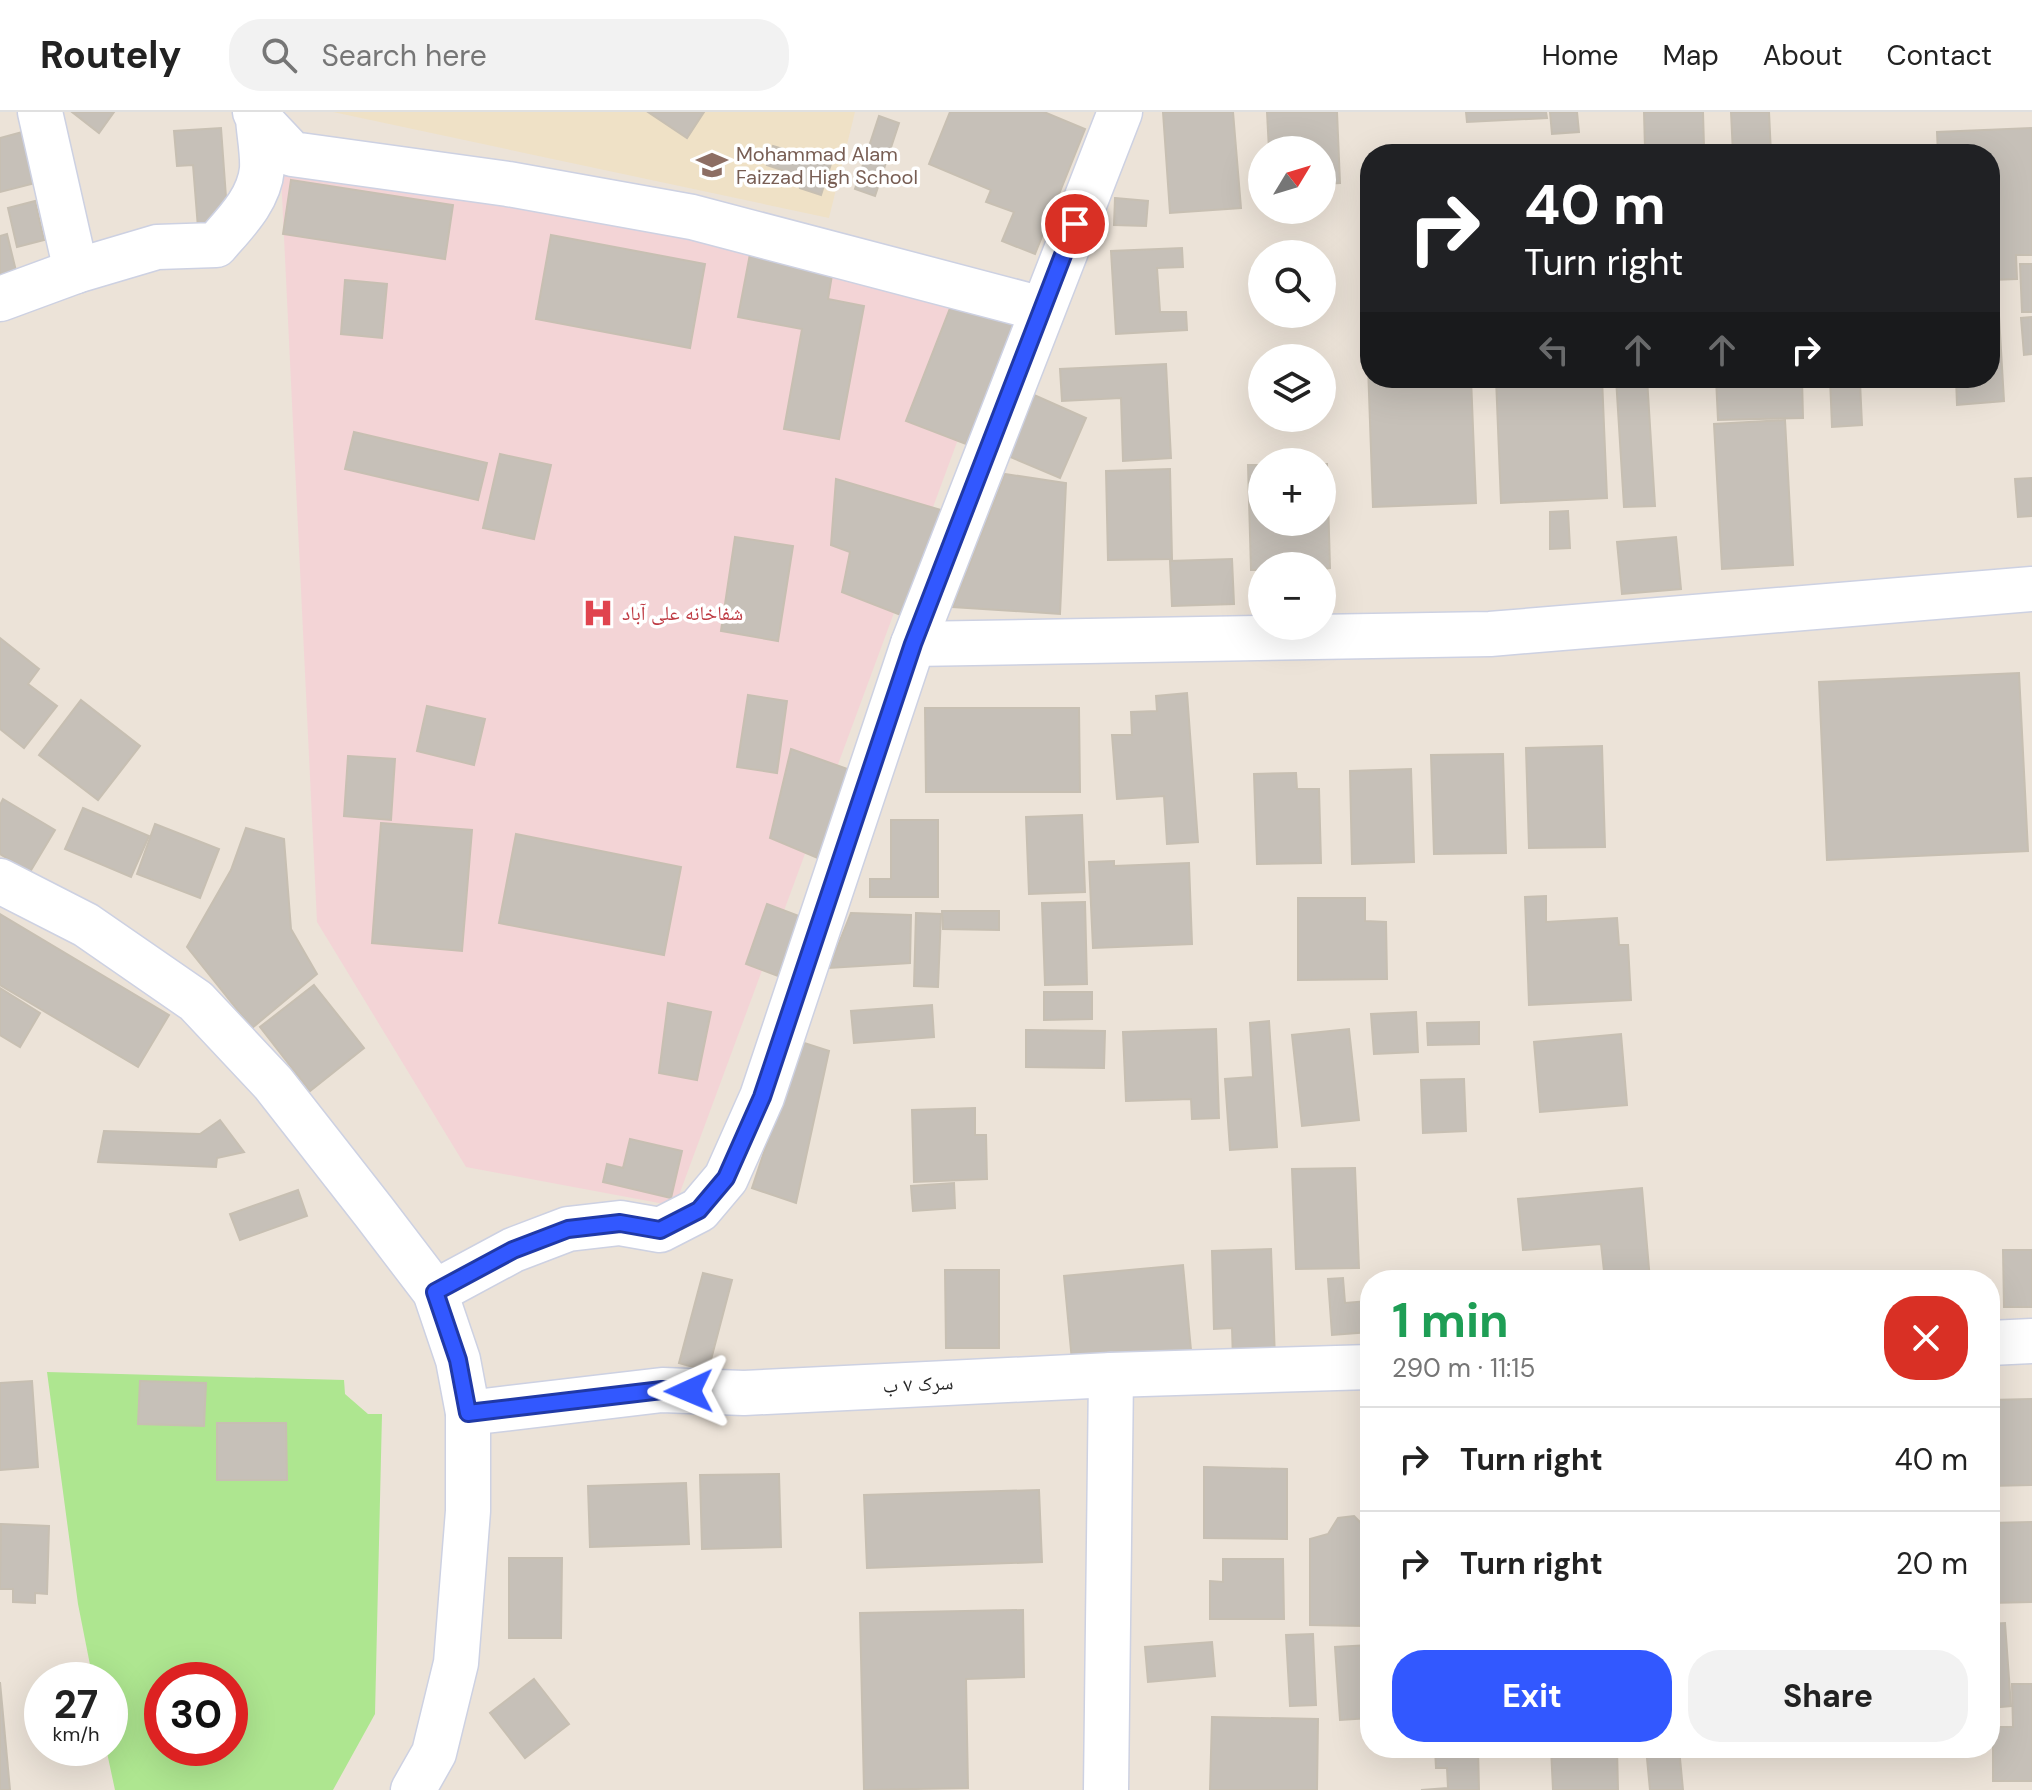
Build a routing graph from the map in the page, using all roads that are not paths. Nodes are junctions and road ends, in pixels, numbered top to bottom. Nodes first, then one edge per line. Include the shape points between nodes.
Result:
1 (40, 112) edge
2 (1120, 112) edge
3 (256, 115) edge
4 (76, 271) junction
5 (0, 299) edge
6 (1042, 309) junction
7 (2032, 589) edge
8 (913, 644) junction
9 (0, 881) edge
10 (435, 1292) junction
11 (2032, 1341) edge
12 (2000, 1343) edge
13 (1360, 1367) edge
14 (1111, 1375) junction
15 (468, 1413) junction
16 (413, 1790) edge
17 (1106, 1790) edge

1 - 4 street
2 - 6 street
3 - 4 street via 262,169 256,194 216,245 157,247
3 - 6 street via 292,154 692,217
4 - 5 street
6 - 8 street
7 - 8 street via 1490,634
8 - 10 street via 762,1097 726,1178 699,1210 660,1230 620,1223 568,1229 513,1250
9 - 10 street via 86,925 196,1001 273,1083
10 - 15 street via 458,1360
11 - 12 street
13 - 14 street, سرک ۷ ب
14 - 15 street, سرک ۷ ب via 744,1393 662,1390
14 - 17 street
15 - 16 street via 468,1511 456,1663 434,1753

